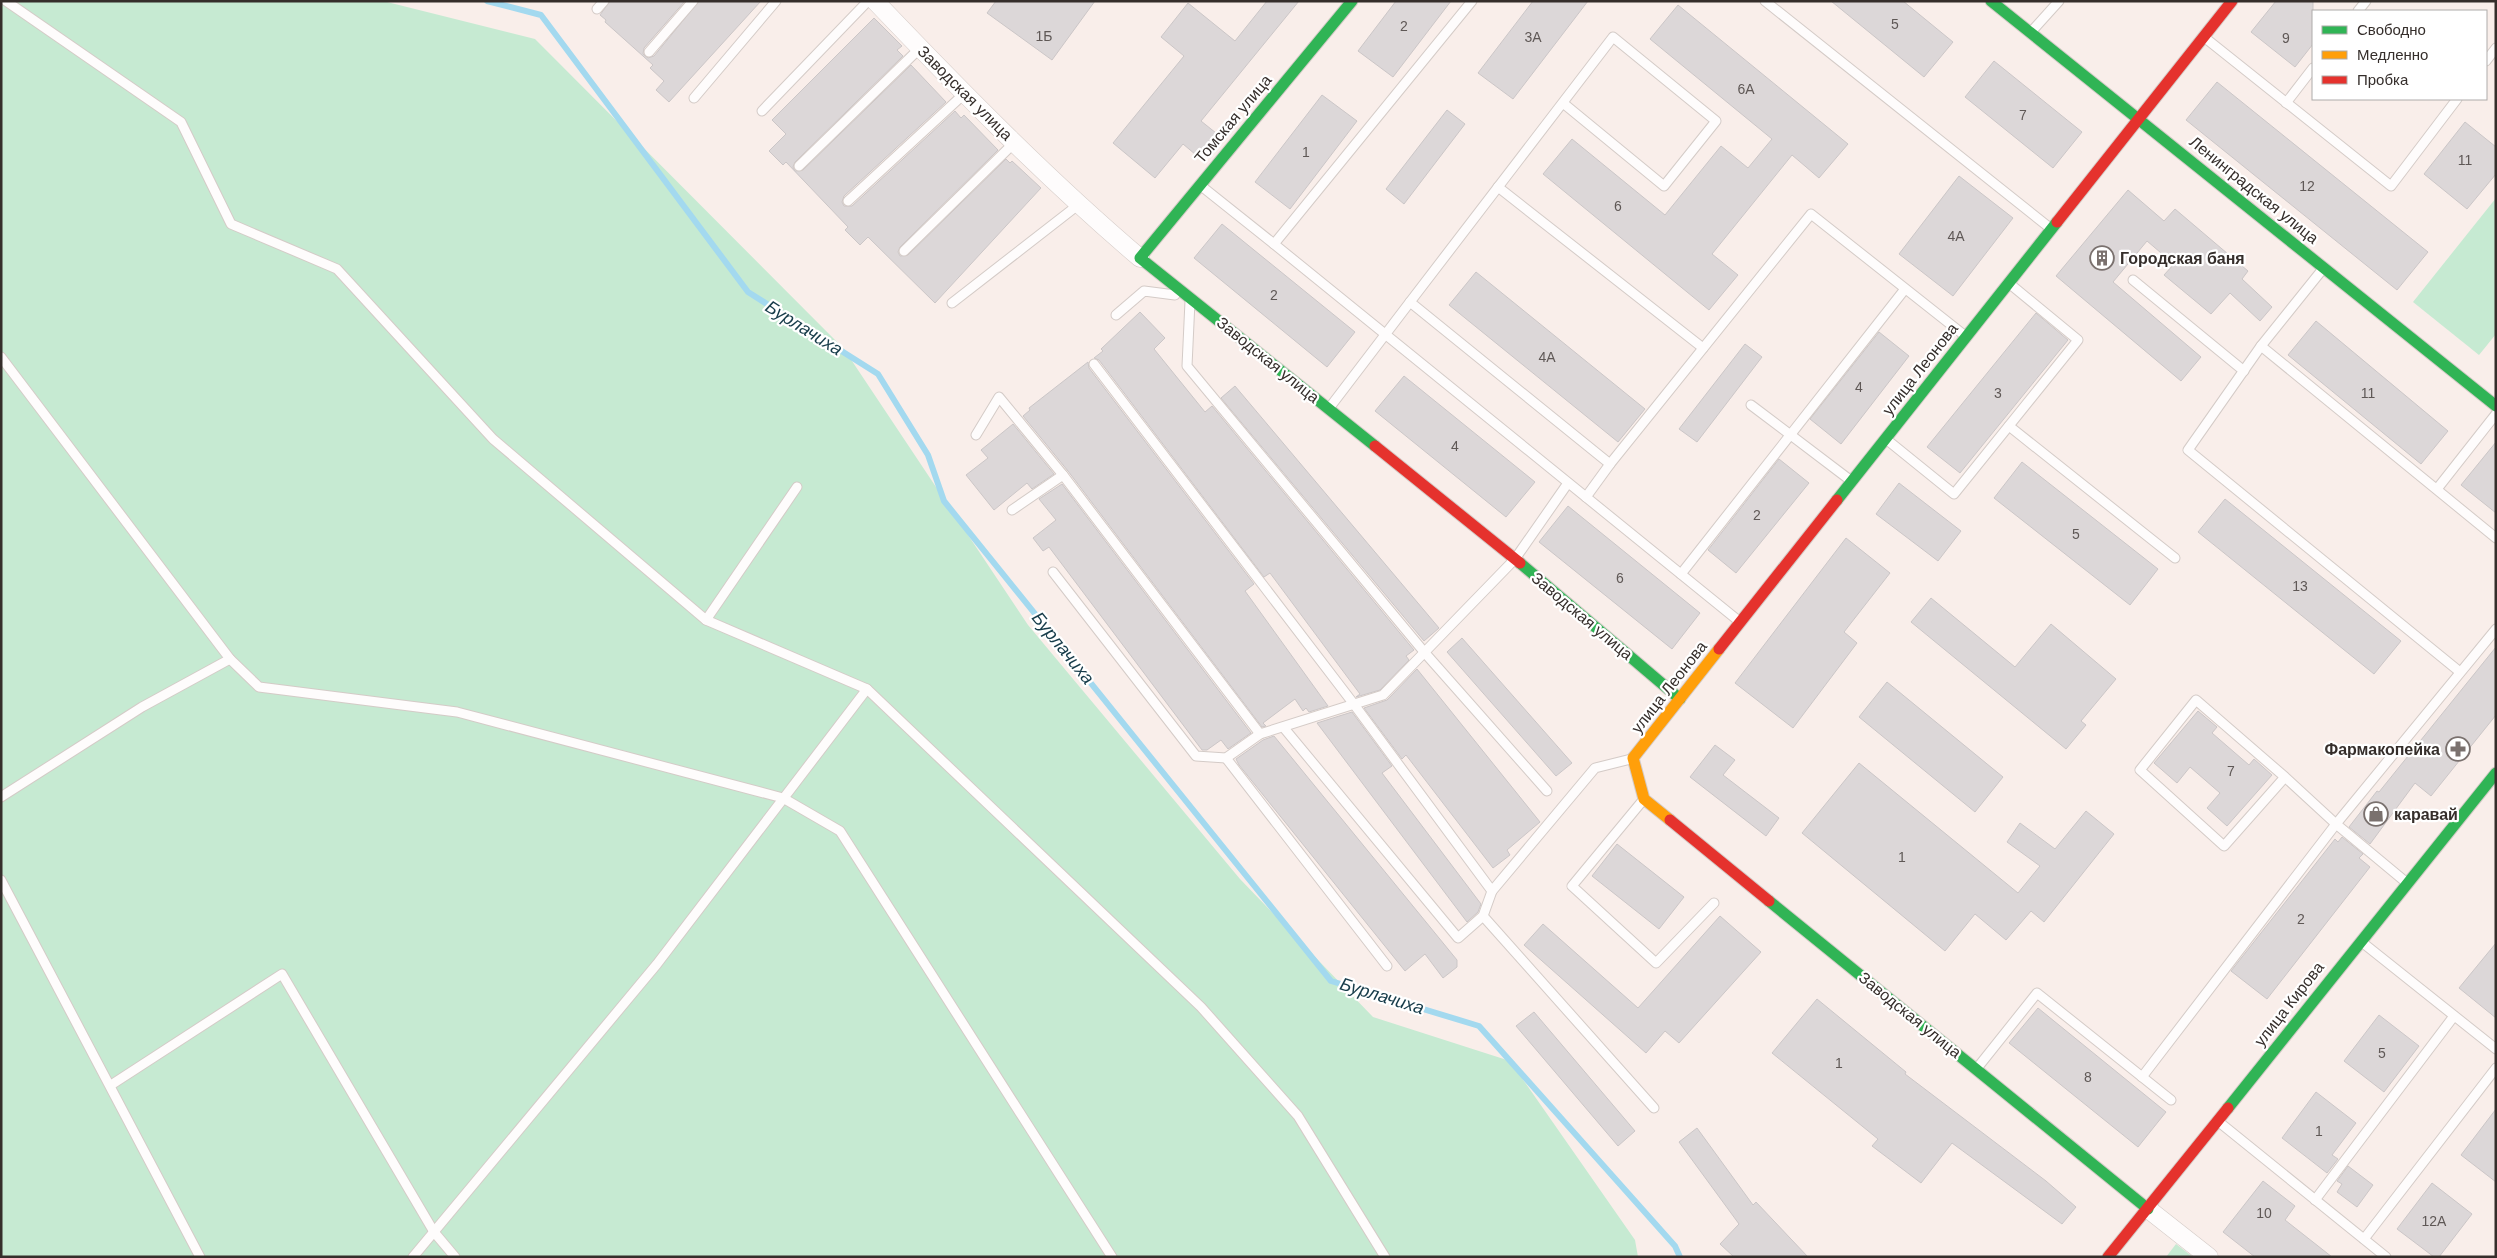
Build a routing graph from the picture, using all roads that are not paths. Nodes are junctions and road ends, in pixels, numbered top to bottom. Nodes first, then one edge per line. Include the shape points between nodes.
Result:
1 (6, 1) edge
2 (604, 1) edge
3 (692, 1) edge
4 (776, 1) edge
5 (868, 1) edge
6 (875, 1) edge
7 (1352, 1) edge
8 (1472, 1) edge
9 (1765, 1) edge
10 (1991, 1) edge
11 (2059, 1) edge
12 (2232, 1) edge
13 (597, 9) dead end
14 (2031, 32) junction
15 (2204, 37) junction
16 (920, 48) junction
17 (2496, 48) edge
18 (649, 52) dead end
19 (2487, 60) edge
20 (2312, 69) edge
21 (964, 94) junction
22 (694, 98) dead end
23 (2456, 100) edge
24 (1562, 103) junction
25 (2286, 103) junction
26 (762, 111) dead end
27 (2140, 119) junction
28 (1014, 143) junction
29 (799, 166) dead end
30 (1200, 185) junction
31 (1498, 187) junction
32 (848, 201) dead end
33 (1078, 205) junction
34 (2052, 230) junction
35 (1274, 244) junction
36 (904, 251) dead end
37 (1140, 258) junction
38 (2324, 268) junction
39 (2133, 280) dead end
40 (2009, 283) junction
41 (1906, 289) junction
42 (1190, 296) junction
43 (1410, 302) junction
44 (952, 304) dead end
45 (1116, 315) dead end
46 (1386, 335) junction
47 (1966, 337) junction
48 (2261, 346) junction
49 (1703, 348) junction
50 (1, 357) edge
51 (1094, 364) dead end
52 (2244, 371) junction
53 (1750, 405) dead end
54 (2496, 406) edge
55 (1328, 409) junction
56 (2496, 414) edge
57 (2008, 426) junction
58 (976, 435) dead end
59 (1790, 435) junction
60 (1886, 439) junction
61 (1610, 464) junction
62 (1063, 475) junction
63 (1852, 482) junction
64 (1568, 483) junction
65 (798, 487) dead end
66 (2437, 489) junction
67 (1586, 497) junction
68 (1012, 510) dead end
69 (2496, 538) edge
70 (2175, 558) dead end
71 (1515, 559) junction
72 (1053, 572) dead end
73 (1681, 574) junction
74 (706, 620) junction
75 (1740, 622) junction
76 (2496, 629) edge
77 (1425, 653) junction
78 (230, 659) junction
79 (2460, 672) junction
80 (867, 689) junction
81 (1680, 699) junction
82 (1353, 703) junction
83 (1284, 728) junction
84 (1260, 734) junction
85 (1226, 758) junction
86 (1633, 758) junction
87 (2496, 772) edge
88 (2285, 777) junction
89 (1547, 791) dead end
90 (1, 796) edge
91 (783, 798) junction
92 (1644, 799) junction
93 (2336, 824) junction
94 (1, 880) edge
95 (2407, 883) junction
96 (1492, 891) junction
97 (1714, 904) dead end
98 (1483, 916) junction
99 (2360, 941) junction
100 (1387, 966) dead end
101 (2454, 1016) junction
102 (2496, 1049) edge
103 (2496, 1068) edge
104 (1976, 1069) junction
105 (2142, 1077) junction
106 (111, 1085) junction
107 (2170, 1100) dead end
108 (1654, 1108) dead end
109 (2217, 1121) junction
110 (2315, 1200) junction
111 (2148, 1209) junction
112 (434, 1232) junction
113 (2364, 1239) junction
114 (200, 1257) edge
115 (413, 1257) edge
116 (455, 1257) edge
117 (1112, 1257) edge
118 (1384, 1257) edge
119 (2108, 1257) edge
120 (2209, 1257) edge
121 (2386, 1257) edge

1 - 74 lane via 181,122 231,224 337,269 493,439
2 - 13 lane
3 - 18 lane
4 - 22 lane
5 - 26 lane
6 - 16 street, Заводская улица
7 - 30 street, Томская улица
8 - 35 lane
9 - 34 lane
10 - 14 street, Ленинградская улица
11 - 14 lane
12 - 15 street, улица Леонова
14 - 27 street, Ленинградская улица
15 - 25 lane
15 - 27 street, улица Леонова
16 - 21 street, Заводская улица
16 - 29 lane
17 - 19 lane
20 - 25 lane
21 - 28 street, Заводская улица
21 - 32 lane
23 - 25 lane via 2391,186
24 - 24 lane via 1613,37 1716,121 1664,186
24 - 31 lane
27 - 34 street, улица Леонова
27 - 38 street, Ленинградская улица
28 - 33 street, Заводская улица
28 - 36 lane
30 - 35 lane
30 - 37 street, Томская улица
31 - 43 lane
31 - 49 lane
33 - 37 street, Заводская улица
33 - 44 lane
34 - 40 street, улица Леонова
35 - 46 lane
37 - 42 street, Заводская улица
38 - 48 lane
38 - 54 street, Ленинградская улица
39 - 52 lane
40 - 47 street, улица Леонова
40 - 57 lane via 2078,340
41 - 47 lane
41 - 49 lane via 1811,214
41 - 59 lane
42 - 45 lane via 1144,291
42 - 55 street, Заводская улица
42 - 77 lane via 1187,366
43 - 46 lane
43 - 61 lane
46 - 55 lane
46 - 64 lane
47 - 60 street, улица Леонова
48 - 52 lane
48 - 66 lane
49 - 61 lane
50 - 78 lane
51 - 82 lane
52 - 79 lane via 2188,450
53 - 59 lane
55 - 71 street, Заводская улица
56 - 66 lane
57 - 60 lane via 1954,494
57 - 70 lane
58 - 62 lane via 999,397
59 - 63 lane
59 - 73 lane
60 - 63 street, улица Леонова
61 - 67 lane
62 - 68 lane
62 - 84 lane
63 - 75 street, улица Леонова
64 - 67 lane
64 - 71 lane
65 - 74 lane
66 - 69 lane
67 - 73 lane
71 - 77 lane
71 - 81 street, Заводская улица
72 - 85 lane via 1196,756
73 - 75 lane
74 - 80 lane
75 - 81 street, улица Леонова
76 - 79 lane
77 - 82 lane via 1383,695
77 - 89 lane
78 - 90 lane via 142,707
78 - 91 lane via 259,687 456,712
79 - 93 lane
80 - 91 lane
80 - 118 lane via 1201,1007 1298,1116
81 - 86 street, улица Леонова
82 - 83 lane
82 - 96 lane
83 - 84 lane
83 - 98 lane via 1458,938
84 - 85 lane
85 - 100 lane
86 - 92 street
86 - 96 lane via 1595,768
87 - 95 street, улица Кирова
88 - 88 lane via 2224,846 2140,770 2196,700
88 - 93 lane
91 - 112 lane via 657,964
91 - 117 lane via 840,831
92 - 97 lane via 1572,886 1656,963
92 - 104 street, Заводская улица
93 - 95 lane
93 - 105 lane
94 - 106 lane
95 - 99 street, улица Кирова
96 - 98 lane
98 - 108 lane
99 - 101 lane
99 - 109 street, улица Кирова
101 - 102 lane
101 - 110 lane
103 - 113 lane
104 - 105 lane via 2037,993
104 - 111 street, Заводская улица
105 - 107 lane
106 - 112 lane via 282,974
106 - 114 lane
109 - 110 lane
109 - 111 street, улица Кирова
110 - 113 lane
111 - 119 street, улица Кирова
111 - 120 street, Заводская улица
112 - 115 lane
112 - 116 lane
113 - 121 lane

